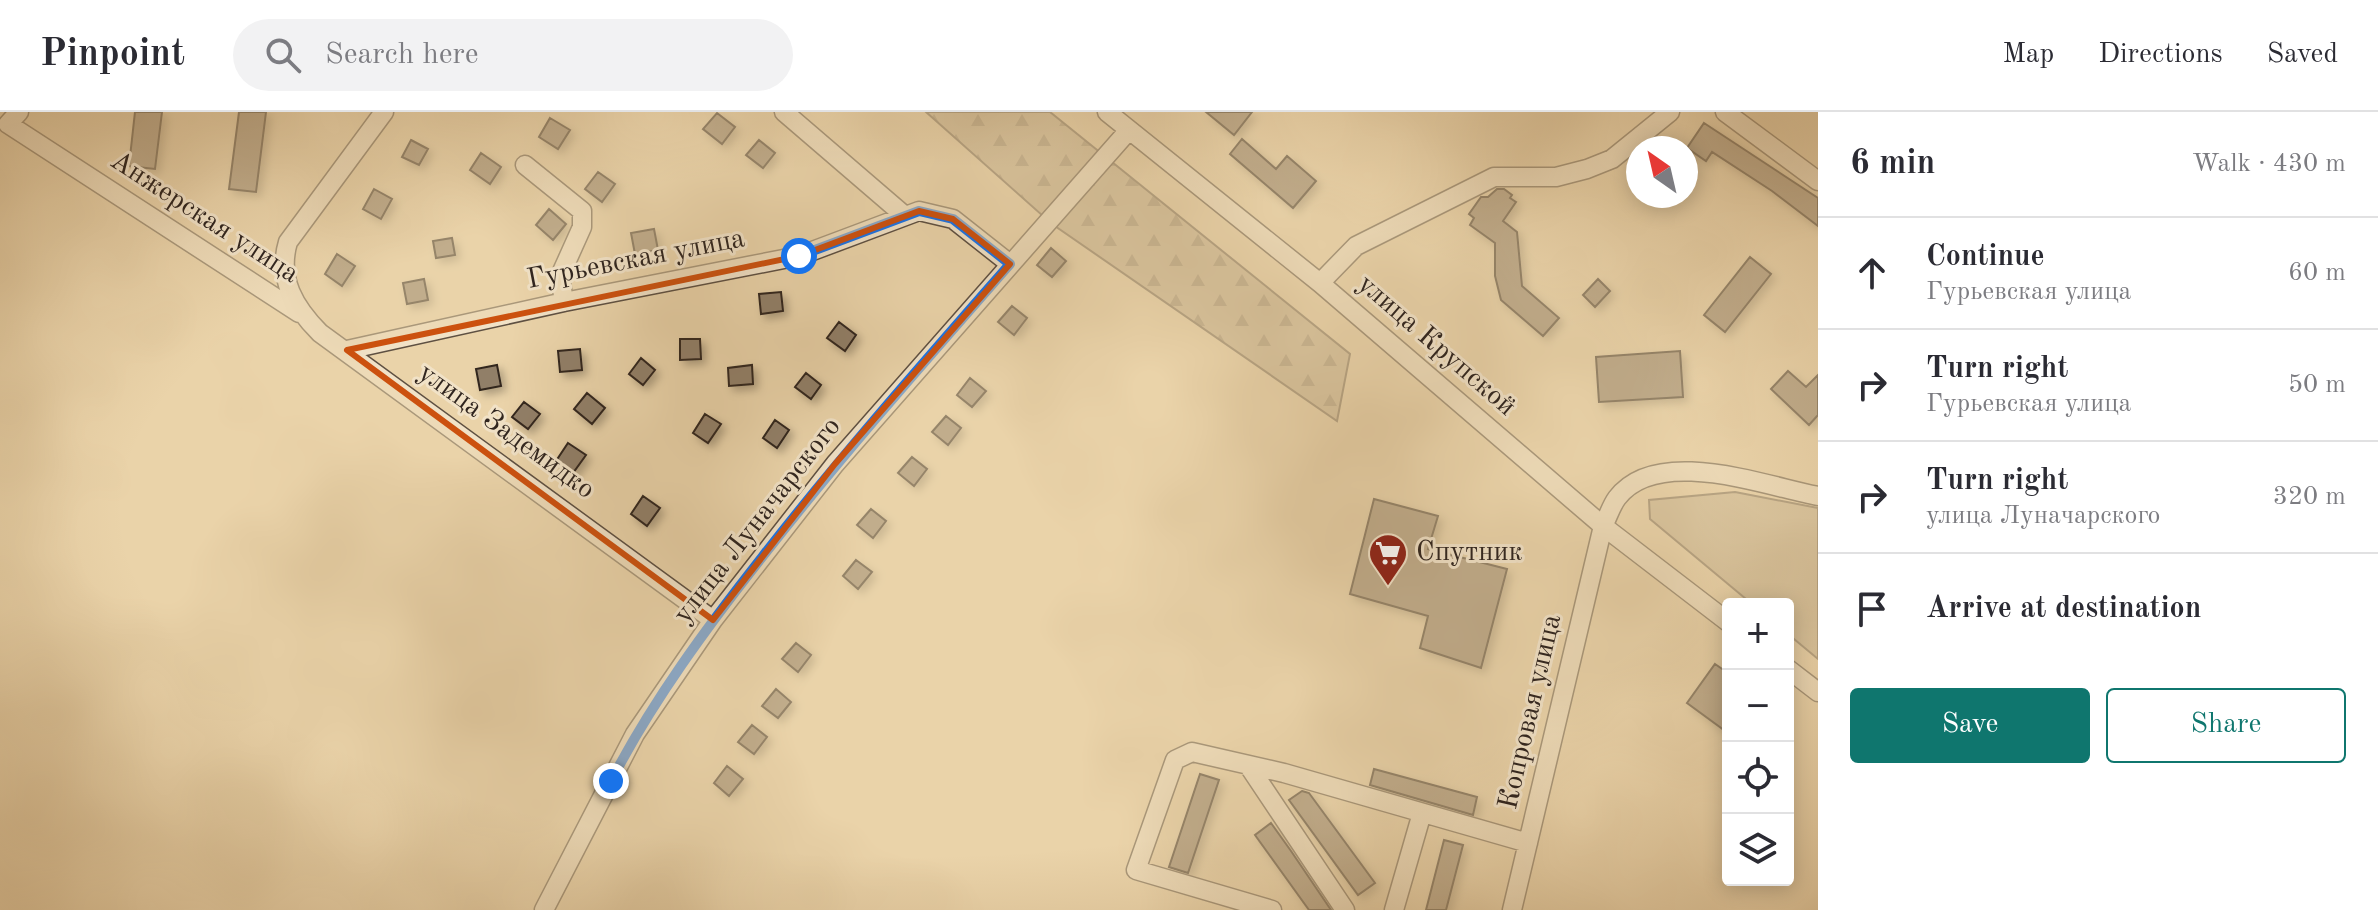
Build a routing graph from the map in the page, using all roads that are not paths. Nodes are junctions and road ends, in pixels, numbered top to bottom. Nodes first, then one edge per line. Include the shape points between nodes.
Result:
1 (19, 112) edge
2 (384, 112) edge
3 (784, 112) edge
4 (1107, 112) edge
5 (1670, 112) edge
6 (1725, 112) edge
7 (1129, 130) junction
8 (525, 165) dead end
9 (1818, 181) edge
10 (905, 216) junction
11 (1010, 264) junction
12 (1320, 283) junction
13 (564, 302) junction
14 (302, 315) junction
15 (347, 350) junction
16 (1818, 496) edge
17 (1603, 526) junction
18 (1722, 617) edge
19 (713, 620) junction
20 (1789, 670) edge
21 (1818, 692) edge
22 (1248, 765) junction
23 (1422, 813) junction
24 (1528, 843) junction
25 (544, 910) edge
26 (1272, 910) edge
27 (1345, 910) edge
28 (1394, 910) edge
29 (1512, 910) edge

1 - 14 street, Анжерская улица via 8,124
2 - 14 street, улица Задемидко via 288,242 285,275
3 - 10 street
4 - 7 street, улица Крупской
5 - 12 street via 1612,159 1587,169 1556,177 1494,177 1356,246
6 - 9 street
7 - 11 street, улица Луначарского
7 - 12 street, улица Крупской
8 - 13 street via 582,211 582,227 560,276
10 - 11 street, Гурьевская улица via 919,211 953,219
10 - 13 street, Гурьевская улица via 799,256
11 - 19 street, улица Луначарского via 835,464
12 - 17 street, улица Крупской
13 - 15 street, Гурьевская улица
14 - 15 street, улица Задемидко
15 - 19 street, улица Задемидко
16 - 17 street, Копровая улица via 1711,471 1648,475 1618,497
17 - 18 street, улица Крупской
17 - 24 street, Копровая улица
19 - 25 street, улица Луначарского via 635,734
20 - 21 street
22 - 23 street
22 - 26 street via 1192,752 1175,760 1136,870
22 - 27 street
23 - 24 street
23 - 28 street
24 - 29 street, Копровая улица

